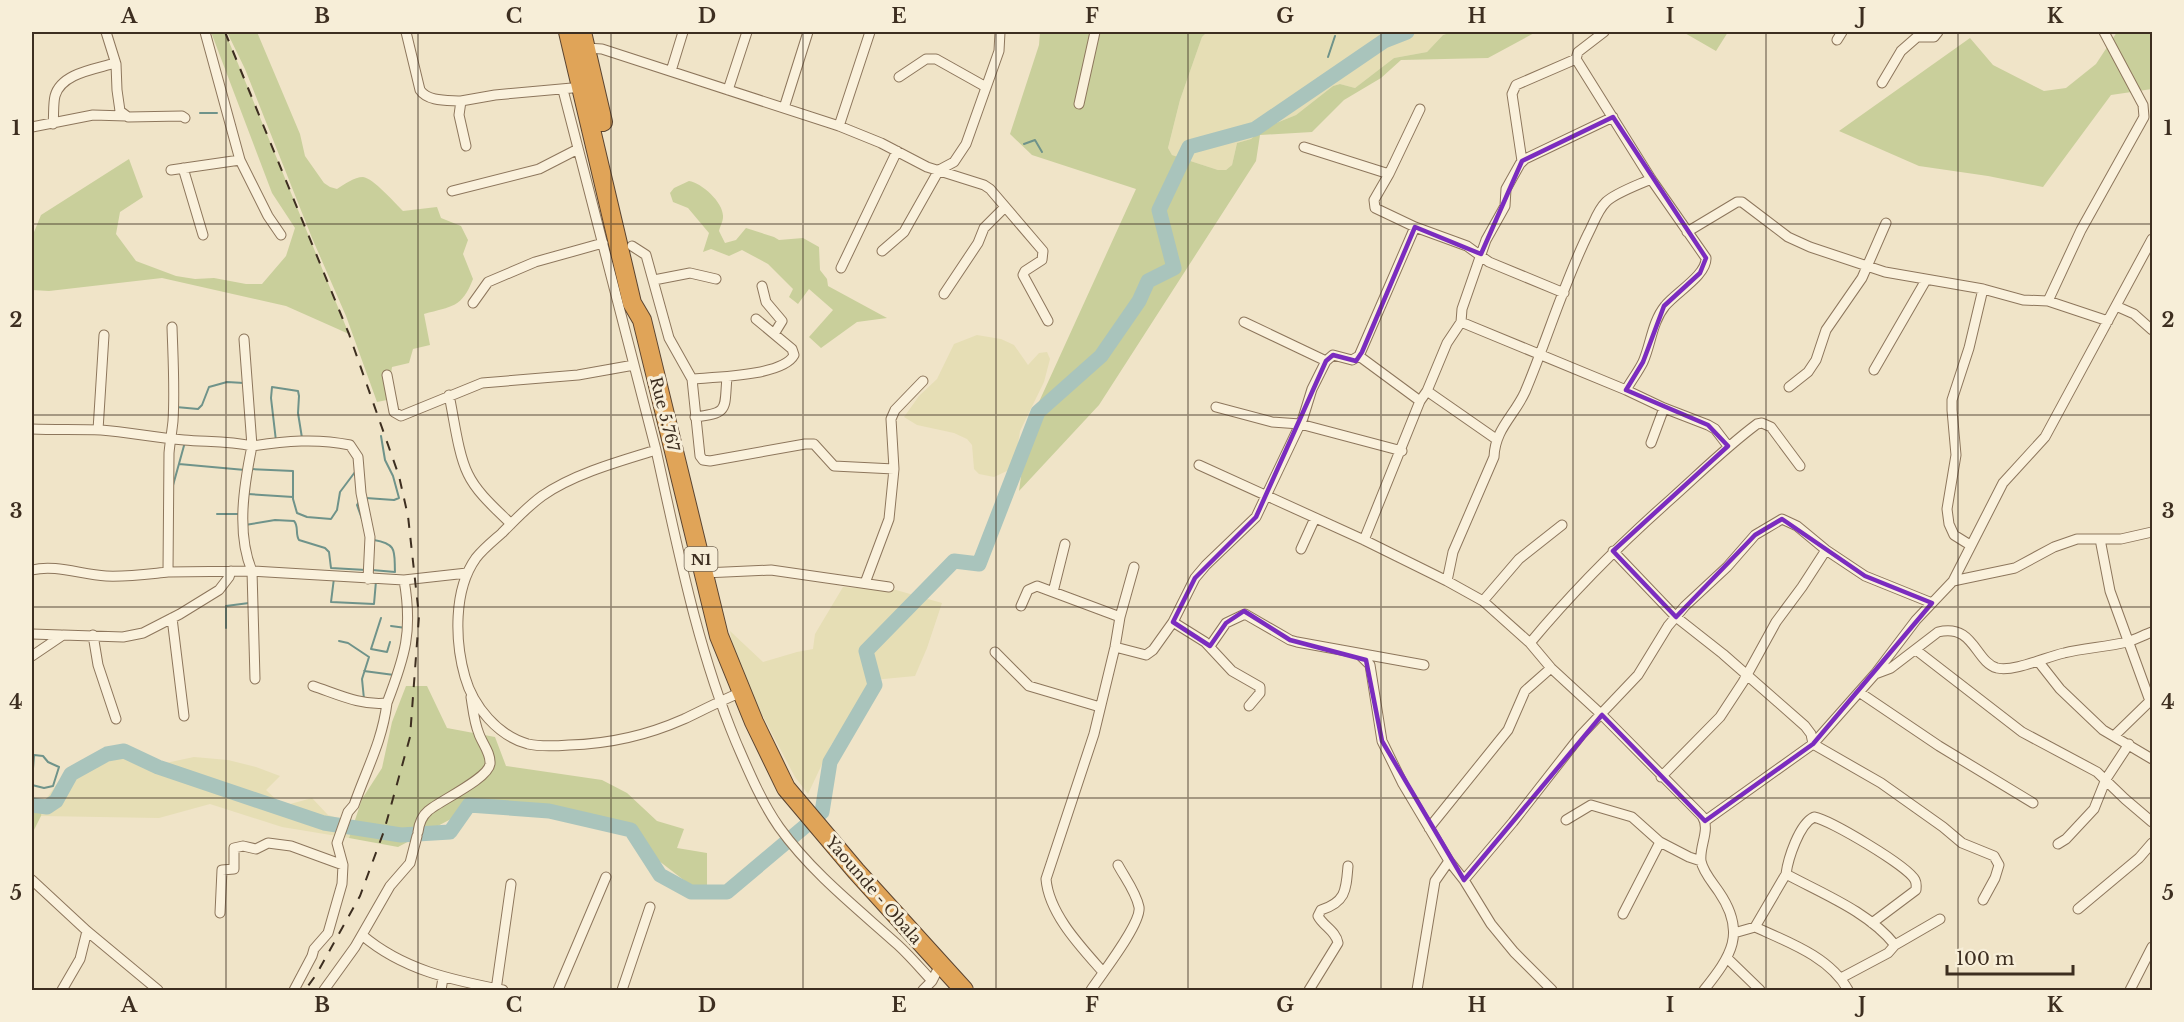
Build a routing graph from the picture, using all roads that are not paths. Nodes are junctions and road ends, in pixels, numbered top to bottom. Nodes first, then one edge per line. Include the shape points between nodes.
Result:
1 (106, 32) edge
2 (205, 32) edge
3 (406, 32) edge
4 (568, 32) edge
5 (682, 32) edge
6 (747, 32) edge
7 (808, 32) edge
8 (870, 32) edge
9 (1000, 32) edge
10 (1095, 32) edge
11 (1604, 32) edge
12 (1938, 32) edge
13 (2104, 32) edge
14 (584, 40) edge
15 (1576, 59) junction
16 (115, 63) junction
17 (671, 71) junction
18 (899, 77) dead end
19 (1882, 83) dead end
20 (588, 86) junction
21 (986, 87) junction
22 (563, 90) junction
23 (728, 90) junction
24 (461, 101) junction
25 (1080, 104) dead end
26 (784, 108) junction
27 (1420, 109) dead end
28 (128, 117) junction
29 (1613, 117) junction
30 (186, 118) dead end
31 (53, 124) junction
32 (839, 126) junction
33 (32, 127) edge
34 (466, 146) dead end
35 (1304, 147) dead end
36 (578, 149) junction
37 (897, 151) junction
38 (240, 160) junction
39 (1522, 161) junction
40 (183, 168) junction
41 (171, 170) dead end
42 (939, 170) junction
43 (1389, 174) junction
44 (1651, 178) junction
45 (452, 191) dead end
46 (1004, 208) junction
47 (1886, 223) dead end
48 (1415, 227) junction
49 (1687, 232) junction
50 (203, 235) dead end
51 (281, 235) dead end
52 (603, 243) junction
53 (2151, 245) edge
54 (632, 246) junction
55 (882, 251) dead end
56 (1481, 258) junction
57 (1867, 266) junction
58 (842, 268) dead end
59 (716, 279) dead end
60 (654, 280) junction
61 (1926, 280) junction
62 (762, 286) dead end
63 (1983, 289) junction
64 (1564, 293) junction
65 (944, 294) dead end
66 (2048, 301) junction
67 (473, 303) dead end
68 (2116, 306) junction
69 (756, 319) dead end
70 (642, 320) junction
71 (1048, 321) dead end
72 (2108, 321) junction
73 (1244, 322) dead end
74 (1461, 322) junction
75 (172, 327) dead end
76 (2152, 330) edge
77 (774, 334) junction
78 (104, 335) dead end
79 (244, 339) dead end
80 (1358, 353) junction
81 (1541, 354) junction
82 (1326, 361) junction
83 (634, 366) junction
84 (1874, 370) dead end
85 (387, 375) dead end
86 (727, 377) junction
87 (692, 379) junction
88 (923, 381) dead end
89 (1789, 387) dead end
90 (1626, 390) junction
91 (1427, 392) junction
92 (449, 395) junction
93 (1420, 401) junction
94 (1215, 407) dead end
95 (1664, 408) junction
96 (695, 417) junction
97 (1300, 424) junction
98 (32, 429) edge
99 (98, 430) junction
100 (170, 438) junction
101 (1496, 439) junction
102 (1651, 442) dead end
103 (252, 446) junction
104 (1728, 446) junction
105 (656, 450) junction
106 (1402, 451) junction
107 (1199, 465) dead end
108 (1800, 466) dead end
109 (894, 469) junction
110 (1265, 496) junction
111 (1315, 518) junction
112 (511, 524) junction
113 (1562, 525) dead end
114 (2152, 532) edge
115 (2100, 539) junction
116 (1364, 540) junction
117 (1065, 544) dead end
118 (1970, 545) junction
119 (1301, 549) dead end
120 (1826, 550) junction
121 (1613, 551) junction
122 (1134, 567) dead end
123 (32, 570) edge
124 (231, 571) junction
125 (252, 571) junction
126 (168, 572) junction
127 (467, 573) junction
128 (704, 573) junction
129 (368, 579) junction
130 (404, 580) junction
131 (1447, 581) junction
132 (1953, 581) junction
133 (865, 583) junction
134 (889, 587) dead end
135 (1053, 592) junction
136 (1483, 601) junction
137 (1932, 603) junction
138 (1021, 606) dead end
139 (1120, 617) junction
140 (1676, 617) junction
141 (172, 618) junction
142 (1173, 622) junction
143 (2152, 632) edge
144 (32, 634) edge
145 (63, 635) junction
146 (93, 635) junction
147 (2128, 642) junction
148 (1530, 643) junction
149 (1210, 646) junction
150 (1115, 647) junction
151 (1916, 650) junction
152 (995, 652) dead end
153 (1360, 655) junction
154 (32, 656) edge
155 (2038, 661) junction
156 (1424, 665) dead end
157 (1551, 668) junction
158 (1747, 674) junction
159 (1875, 674) junction
160 (255, 680) dead end
161 (313, 686) dead end
162 (742, 692) junction
163 (1859, 692) junction
164 (471, 695) junction
165 (720, 700) junction
166 (2151, 702) edge
167 (387, 703) junction
168 (1100, 706) junction
169 (1249, 706) dead end
170 (1602, 715) junction
171 (184, 716) dead end
172 (116, 719) dead end
173 (2114, 736) junction
174 (1813, 744) junction
175 (2129, 744) junction
176 (2152, 759) edge
177 (1661, 777) junction
178 (2106, 779) junction
179 (786, 788) joint
180 (2033, 803) dead end
181 (1566, 820) dead end
182 (1705, 821) junction
183 (2152, 822) edge
184 (1429, 828) junction
185 (1660, 842) junction
186 (2152, 843) edge
187 (2058, 844) dead end
188 (1449, 861) junction
189 (1701, 861) junction
190 (343, 865) junction
191 (1118, 865) dead end
192 (1348, 866) dead end
193 (1786, 874) junction
194 (606, 878) dead end
195 (32, 880) edge
196 (1464, 880) junction
197 (511, 884) dead end
198 (1983, 900) dead end
199 (650, 907) dead end
200 (2078, 909) dead end
201 (220, 913) dead end
202 (1623, 914) dead end
203 (1940, 919) dead end
204 (1872, 923) junction
205 (1755, 927) junction
206 (87, 931) junction
207 (1734, 933) junction
208 (362, 935) junction
209 (1895, 945) junction
210 (2152, 947) edge
211 (1727, 958) junction
212 (1103, 972) junction
213 (936, 973) junction
214 (443, 978) junction
215 (1841, 978) junction
216 (62, 990) edge
217 (158, 990) edge
218 (294, 990) edge
219 (324, 990) edge
220 (441, 990) edge
221 (499, 990) edge
222 (558, 990) edge
223 (622, 990) edge
224 (923, 990) edge
225 (964, 990) edge
226 (1091, 990) edge
227 (1309, 990) edge
228 (1417, 990) edge
229 (1552, 990) edge
230 (1704, 990) edge
231 (1760, 990) edge
232 (1848, 990) edge
233 (2130, 990) edge

1 - 16 street
2 - 38 street
3 - 24 street via 423,94
4 - 20 highway, Rue 5.767 / N1
5 - 17 street
6 - 23 street
7 - 26 street
8 - 32 street
9 - 21 street via 999,51
10 - 25 street
11 - 15 street via 1578,52
12 - 19 street via 1934,37 1917,37 1909,44
13 - 66 street via 2142,105 2144,117 2081,230
14 - 17 street
14 - 20 highway, N1
15 - 29 street
15 - 39 street via 1516,85 1512,94
16 - 28 street via 120,111
16 - 31 street via 73,76 61,85 55,95
17 - 23 street
18 - 21 street via 931,58
20 - 22 street
20 - 54 highway, N1
20 - 70 highway, Rue 5.767 / N1 via 632,303
21 - 42 street via 966,144 954,162
22 - 24 street
22 - 36 street
23 - 26 street
24 - 34 street via 459,116
26 - 32 street
27 - 43 street
28 - 30 street
28 - 31 street via 93,115
29 - 39 street
29 - 44 street
31 - 33 street
32 - 37 street
35 - 43 street
36 - 45 street via 539,169
36 - 52 street
37 - 42 street
37 - 58 street
38 - 40 street
38 - 51 street
39 - 56 street via 1506,189 1504,206
40 - 41 street
40 - 50 street
42 - 46 street via 984,185
42 - 55 street via 904,232
43 - 48 street via 1374,200 1375,208
44 - 49 street
44 - 64 street via 1610,199 1598,213
46 - 65 street via 984,228
46 - 71 street via 1043,251 1042,260 1023,275
47 - 57 street
48 - 56 street via 1467,246
48 - 80 street
49 - 57 street via 1742,202 1788,237
49 - 90 street via 1707,265 1664,306 1643,362
52 - 67 street via 535,262 488,282
52 - 83 street
53 - 68 street
54 - 60 street via 646,255
54 - 70 highway, N1 via 643,298
56 - 64 street
56 - 74 street
57 - 61 street
57 - 89 street via 1826,330 1816,360
59 - 60 street via 690,273
60 - 87 street via 669,338
61 - 63 street
61 - 84 street
62 - 77 street via 766,302 782,321
63 - 66 street via 2023,300
63 - 118 street via 1952,399 1956,454 1947,509 1954,535
64 - 81 street
66 - 72 street
68 - 72 street
68 - 76 street via 2134,314
69 - 77 street
70 - 128 highway, Rue 5.767 / N1
72 - 118 street via 2045,437 2003,483
73 - 82 street
74 - 81 street
74 - 91 street via 1447,343
75 - 100 street
77 - 86 street via 794,352 790,361 758,373
78 - 99 street
79 - 103 street
80 - 82 street via 1353,360 1333,355
80 - 93 street
81 - 90 street
81 - 101 street via 1519,406
82 - 97 street
83 - 92 street via 482,383
83 - 105 street
85 - 92 street via 398,416
86 - 87 street
86 - 96 street via 722,411
87 - 96 street
88 - 109 street via 891,419
90 - 95 street
91 - 93 street
91 - 101 street
92 - 112 street via 468,474
93 - 106 street
94 - 97 street via 1272,422
95 - 102 street
95 - 104 street via 1715,429
96 - 109 street via 700,456 706,461 814,444 834,466
97 - 106 street
97 - 110 street
98 - 99 street
99 - 100 street
100 - 103 street
100 - 126 street
101 - 131 street via 1491,465 1453,552
103 - 125 street via 244,494 244,539
103 - 129 street via 308,440 350,445 358,457 370,537
104 - 108 street via 1757,424 1768,424
104 - 121 street
105 - 112 street via 558,487
105 - 165 street via 693,615
106 - 116 street
107 - 110 street
109 - 133 street via 889,519
110 - 111 street
110 - 142 street via 1251,524 1195,578
111 - 116 street
111 - 119 street
112 - 127 street via 477,557
113 - 136 street via 1519,559
114 - 115 street
115 - 132 street via 2077,539 2015,568
115 - 147 street via 2110,591
116 - 131 street
117 - 135 street
118 - 132 street
120 - 137 street via 1865,576
120 - 140 street via 1782,519 1755,535
120 - 158 street via 1776,622
121 - 140 street
121 - 148 street
122 - 139 street
123 - 126 street via 49,567 120,576
124 - 125 street
124 - 126 street
124 - 141 street via 219,590
125 - 129 street
125 - 160 street
127 - 130 street
127 - 164 street via 458,638
128 - 133 street via 771,570
128 - 162 highway, Rue 5.767 / N1 via 719,636
129 - 130 street
130 - 167 street via 407,646
131 - 136 street
132 - 137 street
133 - 134 street
135 - 138 street via 1033,586
135 - 139 street
136 - 148 street
137 - 159 street
139 - 150 street
140 - 158 street
140 - 170 street via 1638,675
141 - 146 street via 135,635
141 - 171 street
142 - 149 street
142 - 150 street via 1146,655
143 - 147 street
144 - 145 street
145 - 146 street
145 - 154 street
146 - 172 street via 98,665
147 - 155 street
147 - 166 street
148 - 157 street
149 - 153 street via 1226,622 1245,614 1290,640
149 - 169 street via 1232,670 1260,687 1260,693
150 - 168 street
151 - 155 street via 1938,632 1952,631 1968,639 1995,667
151 - 159 street
151 - 178 street via 2022,732
152 - 168 street via 1029,686
153 - 156 street
153 - 184 street via 1370,665 1382,741
155 - 173 street via 2068,697
157 - 170 street
157 - 184 street via 1525,691 1508,730
158 - 174 street via 1804,726
158 - 177 street via 1713,726
159 - 163 street
161 - 167 street via 360,701
162 - 165 street
162 - 179 highway, Rue 5.767 / N1
163 - 174 street
163 - 180 street
164 - 165 street via 500,729 529,744 550,746 624,739 682,720
164 - 208 street via 490,764 450,798 427,811 419,825 410,863 382,898
165 - 213 street via 760,797 799,852 836,891
166 - 173 street
167 - 190 street via 377,750 336,843
168 - 212 street via 1089,753 1046,879 1061,917
170 - 177 street
170 - 196 street via 1581,735
173 - 175 street
174 - 182 street
174 - 198 street via 1881,783 1962,843 1994,856 1999,865
175 - 176 street
175 - 178 street
177 - 182 street
178 - 183 street
178 - 187 street via 2094,809
179 - 213 highway, Yaounde - Obala / N1
181 - 185 street via 1586,807 1596,806 1632,818
182 - 189 street
184 - 188 street
185 - 189 street
185 - 202 street
186 - 200 street
188 - 196 street
188 - 228 street via 1435,881
189 - 207 street via 1734,919
190 - 201 street via 291,846 268,843 256,849 234,848 234,869 222,870
190 - 218 street via 342,884 328,933 314,949
191 - 212 street via 1133,891 1139,915
192 - 227 street via 1346,892 1318,916 1337,936 1338,943
193 - 204 street
193 - 204 street via 1788,859 1806,822 1814,817 1886,855 1913,877 1916,890
193 - 205 street
194 - 222 street
195 - 206 street
196 - 229 street via 1502,938
197 - 221 street
199 - 223 street
203 - 209 street
204 - 209 street
205 - 207 street
205 - 215 street via 1818,959
206 - 216 street via 80,958
206 - 217 street
207 - 211 street
208 - 214 street via 396,958
208 - 219 street
209 - 215 street via 1888,953
210 - 233 street
211 - 230 street
211 - 231 street
212 - 226 street
213 - 224 street
213 - 225 highway, Yaounde - Obala / N1
214 - 220 street
214 - 221 street
215 - 232 street

